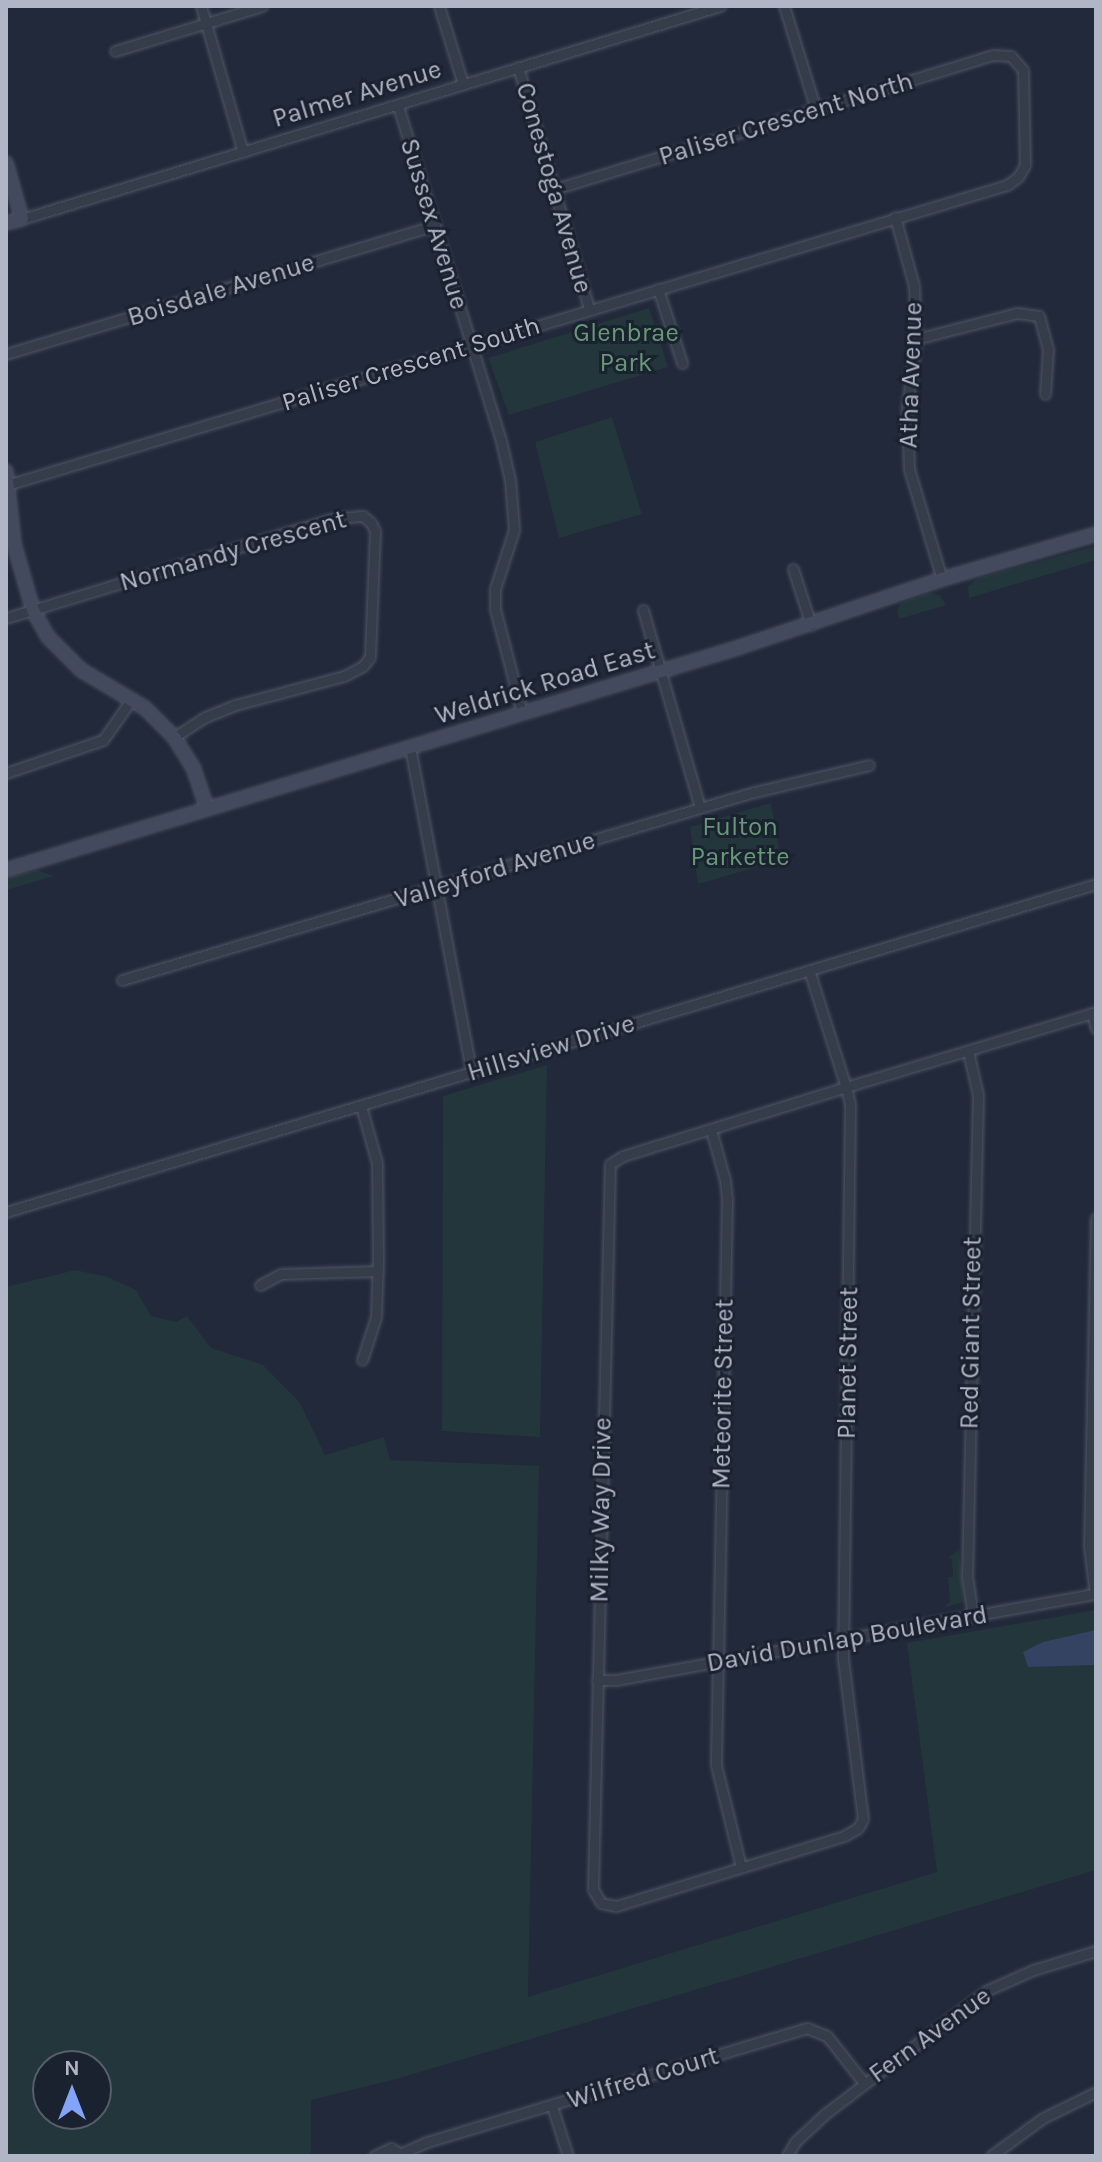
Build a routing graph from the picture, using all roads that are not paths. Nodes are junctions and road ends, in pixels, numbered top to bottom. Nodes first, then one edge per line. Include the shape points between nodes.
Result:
1 (201, 6) edge
2 (262, 6) edge
3 (439, 6) edge
4 (682, 6) edge
5 (720, 6) edge
6 (784, 6) edge
7 (685, 17) junction
8 (206, 23) junction
9 (115, 51) dead end
10 (1016, 59) joint
11 (518, 67) junction
12 (463, 84) junction
13 (398, 106) junction
14 (816, 110) junction
15 (243, 152) junction
16 (6, 163) edge
17 (554, 189) junction
18 (895, 217) junction
19 (22, 219) junction
20 (6, 223) edge
21 (435, 225) junction
22 (658, 289) junction
23 (589, 309) junction
24 (916, 339) junction
25 (471, 346) junction
26 (6, 354) edge
27 (682, 363) dead end
28 (1045, 394) dead end
29 (6, 471) edge
30 (7, 485) edge
31 (1096, 534) edge
32 (793, 569) dead end
33 (942, 579) junction
34 (33, 610) junction
35 (643, 610) dead end
36 (6, 618) edge
37 (811, 625) junction
38 (661, 671) junction
39 (131, 700) junction
40 (522, 713) junction
41 (174, 737) junction
42 (410, 747) junction
43 (869, 765) dead end
44 (6, 773) edge
45 (207, 808) junction
46 (700, 808) junction
47 (6, 870) edge
48 (1096, 884) edge
49 (436, 888) junction
50 (809, 970) junction
51 (122, 980) dead end
52 (1094, 1013) edge
53 (1096, 1029) edge
54 (968, 1051) junction
55 (471, 1071) junction
56 (846, 1087) junction
57 (361, 1106) junction
58 (711, 1130) junction
59 (6, 1212) edge
60 (1096, 1218) edge
61 (378, 1271) junction
62 (260, 1285) dead end
63 (1094, 1345) edge
64 (362, 1360) dead end
65 (1094, 1471) edge
66 (1096, 1594) edge
67 (973, 1616) junction
68 (844, 1639) junction
69 (719, 1661) junction
70 (597, 1680) junction
71 (741, 1867) junction
72 (1096, 1951) edge
73 (864, 2083) junction
74 (1096, 2092) edge
75 (552, 2106) junction
76 (403, 2155) edge
77 (374, 2156) edge
78 (568, 2156) edge
79 (787, 2156) edge
80 (991, 2156) edge

1 - 8 street
2 - 8 street
3 - 12 street
4 - 7 street
5 - 7 street, Palmer Avenue
6 - 14 street
7 - 11 street, Palmer Avenue
8 - 9 street
8 - 15 street
10 - 14 street, Paliser Crescent North via 993,55
10 - 18 street, Paliser Crescent South via 1023,70 1024,104 1025,165 1018,177 1007,185
11 - 12 street, Palmer Avenue
11 - 17 street, Conestoga Avenue
12 - 13 street, Palmer Avenue
13 - 15 street, Palmer Avenue
13 - 21 street, Sussex Avenue
14 - 17 street, Paliser Crescent North
15 - 19 street, Palmer Avenue
16 - 19 street
17 - 23 street, Conestoga Avenue
18 - 22 street, Paliser Crescent South
18 - 24 street, Atha Avenue via 914,286
19 - 20 street, Palmer Avenue
21 - 25 street, Sussex Avenue
21 - 26 street, Boisdale Avenue
22 - 23 street, Paliser Crescent South
22 - 27 street
23 - 25 street, Paliser Crescent South
24 - 28 street via 1017,313 1039,316 1048,349
24 - 33 street, Atha Avenue via 906,446 914,496
25 - 30 street, Paliser Crescent South
25 - 40 street, Sussex Avenue via 510,480 514,530 495,589 495,609
29 - 30 street
30 - 34 street via 14,544
31 - 33 street, Weldrick Road East
32 - 37 street
33 - 37 street, Weldrick Road East
34 - 36 street, Normandy Crescent
34 - 39 street via 66,657
34 - 41 street, Normandy Crescent via 332,519 363,516 371,523 375,531 370,657 363,666 344,676 235,705
35 - 38 street
37 - 38 street, Weldrick Road East
38 - 40 street, Weldrick Road East
38 - 46 street
39 - 41 street
39 - 44 street via 103,740
40 - 42 street, Weldrick Road East
41 - 45 street via 193,767
42 - 45 street, Weldrick Road East
42 - 49 street
43 - 46 street, Valleyford Avenue
45 - 47 street, Weldrick Road East
46 - 49 street, Valleyford Avenue
48 - 50 street, Hillsview Drive
49 - 51 street, Valleyford Avenue
49 - 55 street
50 - 55 street, Hillsview Drive
50 - 56 street, Planet Street
52 - 53 street
52 - 54 street, Milky Way Drive
54 - 56 street, Milky Way Drive
54 - 67 street, Red Giant Street via 978,1095 967,1576
55 - 57 street, Hillsview Drive
56 - 58 street, Milky Way Drive
56 - 68 street, Planet Street via 851,1142
57 - 59 street, Hillsview Drive
57 - 61 street via 377,1163
58 - 69 street, Meteorite Street via 727,1200
58 - 70 street, Milky Way Drive via 623,1156 607,1173
60 - 63 street
61 - 62 street via 281,1274
61 - 64 street via 376,1317
63 - 65 street
65 - 66 street via 1089,1546
66 - 67 street, David Dunlap Boulevard
67 - 68 street, David Dunlap Boulevard
68 - 69 street, David Dunlap Boulevard
68 - 71 street, Milky Way Drive via 863,1819 844,1836
69 - 70 street, David Dunlap Boulevard
69 - 71 street, Meteorite Street via 716,1765
70 - 71 street, Milky Way Drive via 593,1889 601,1903 616,1906
72 - 73 street, Fern Avenue via 988,1990
73 - 75 street, Wilfred Court via 827,2036 807,2028
73 - 79 street, Fern Avenue via 809,2127
74 - 80 street via 1043,2118
75 - 76 street, Wilfred Court via 427,2142
75 - 78 street
76 - 77 street, Wilfred Court via 385,2148

